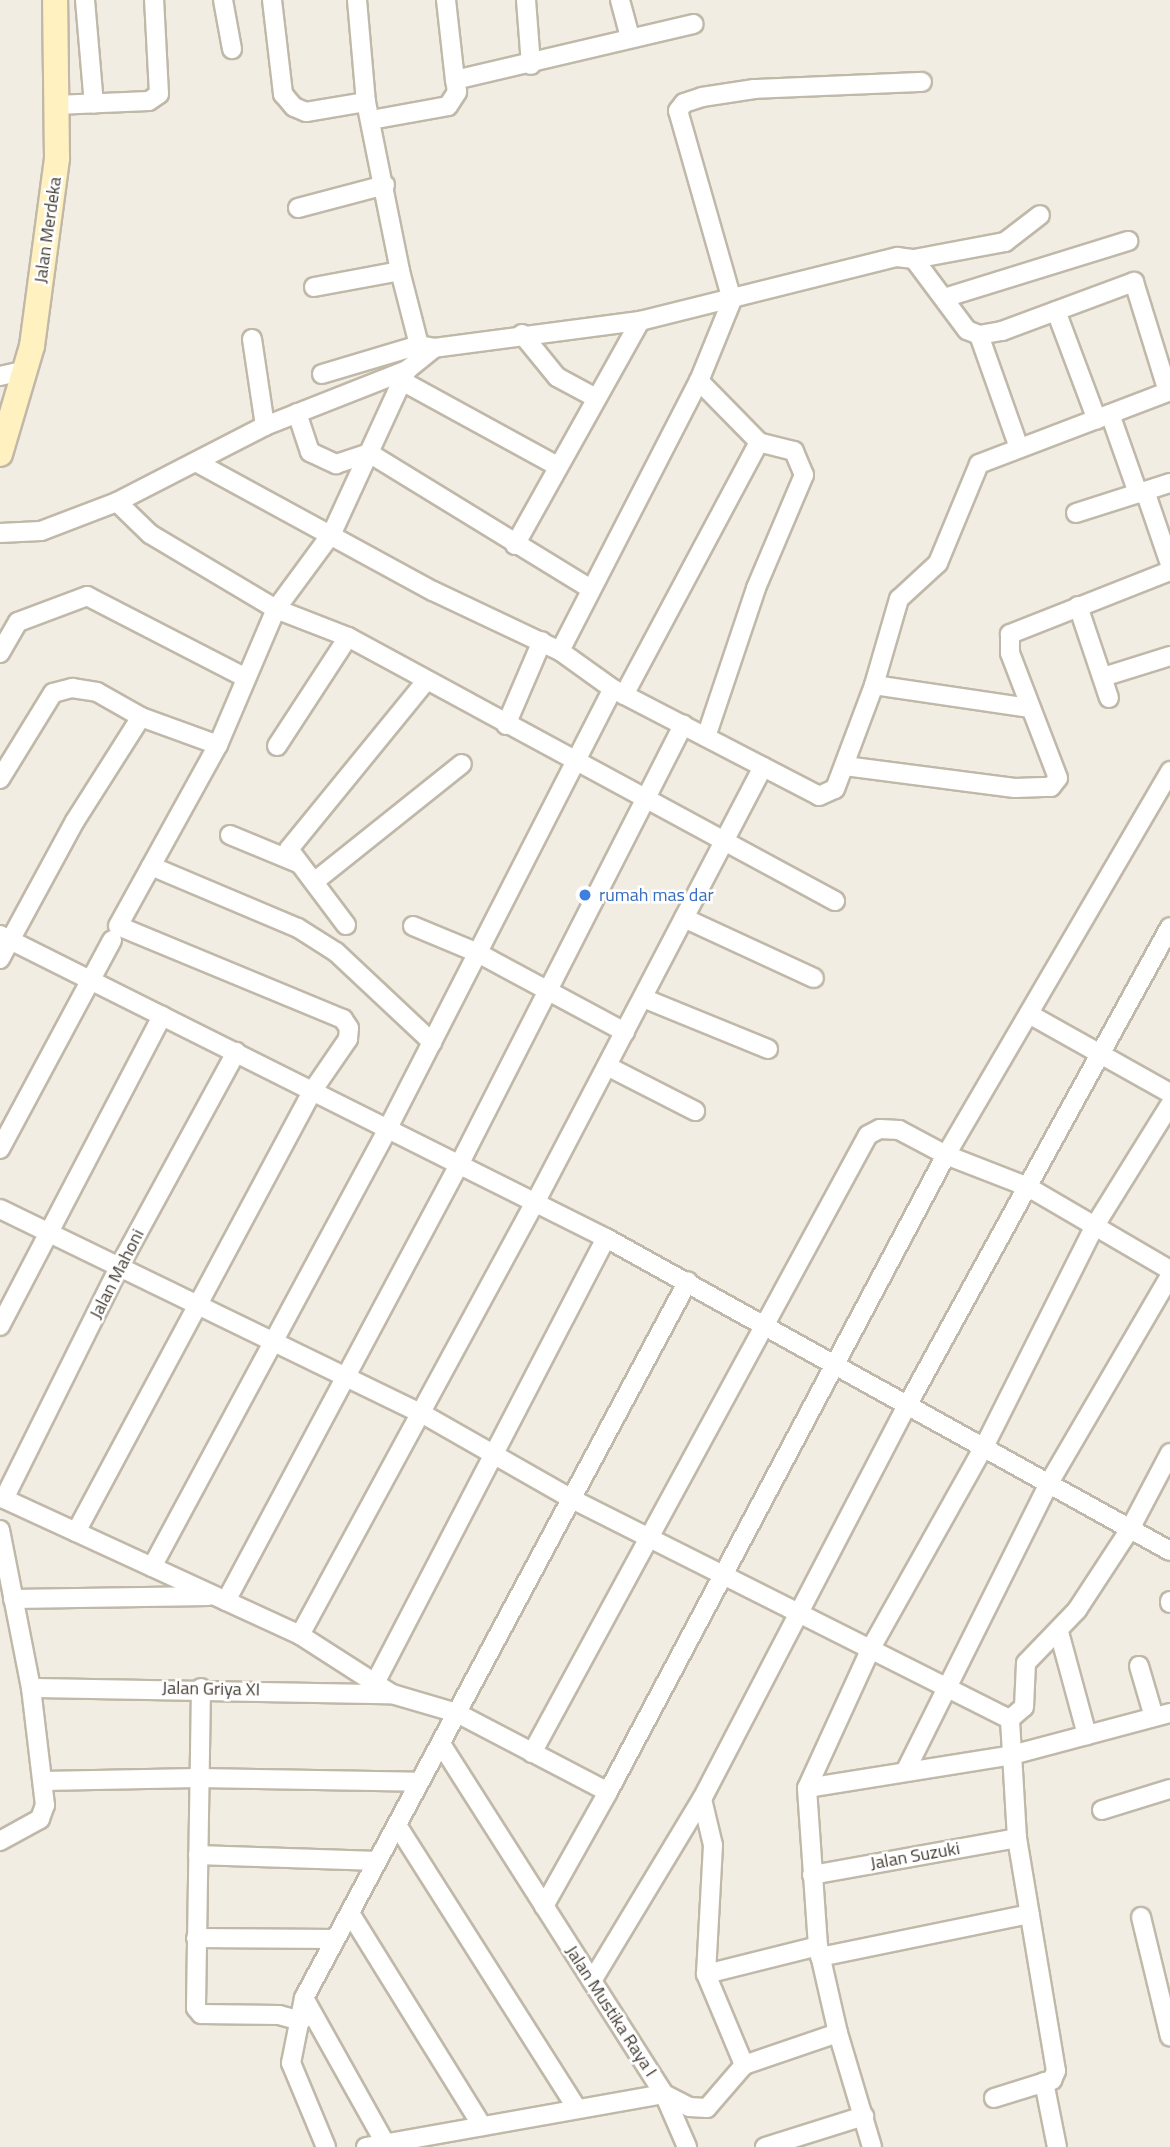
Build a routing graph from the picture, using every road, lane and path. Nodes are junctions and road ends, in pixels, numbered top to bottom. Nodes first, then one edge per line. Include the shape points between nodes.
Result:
1 (55, 0) edge
2 (85, 0) edge
3 (154, 0) edge
4 (223, 0) edge
5 (272, 0) edge
6 (357, 0) edge
7 (446, 0) edge
8 (526, 0) edge
9 (620, 0) edge
10 (694, 24) dead end
11 (630, 38) junction
12 (232, 49) dead end
13 (531, 65) junction
14 (455, 80) junction
15 (922, 82) dead end
16 (366, 102) junction
17 (94, 104) junction
18 (56, 105) junction
19 (371, 120) junction
20 (385, 185) junction
21 (298, 208) dead end
22 (1041, 215) dead end
23 (1128, 241) dead end
24 (914, 259) junction
25 (400, 271) junction
26 (314, 287) dead end
27 (944, 298) junction
28 (732, 300) junction
29 (1056, 311) junction
30 (640, 321) junction
31 (522, 334) junction
32 (979, 335) junction
33 (252, 339) dead end
34 (427, 346) junction
35 (25, 370) junction
36 (322, 374) dead end
37 (0, 376) edge
38 (404, 376) junction
39 (699, 380) junction
40 (1169, 391) edge
41 (596, 398) junction
42 (297, 413) junction
43 (1103, 417) junction
44 (265, 426) junction
45 (759, 442) junction
46 (1019, 448) junction
47 (369, 453) junction
48 (0, 454) edge
49 (196, 462) junction
50 (557, 466) junction
51 (1170, 483) edge
52 (1142, 492) junction
53 (117, 502) junction
54 (1076, 513) dead end
55 (0, 533) edge
56 (332, 533) junction
57 (515, 545) junction
58 (1170, 564) edge
59 (1170, 571) edge
60 (589, 588) junction
61 (1078, 606) junction
62 (276, 609) junction
63 (348, 637) junction
64 (542, 641) junction
65 (560, 651) junction
66 (0, 653) edge
67 (1170, 656) edge
68 (1103, 677) junction
69 (246, 678) junction
70 (426, 681) junction
71 (874, 685) junction
72 (619, 692) junction
73 (1109, 698) dead end
74 (1030, 708) junction
75 (141, 717) junction
76 (506, 725) junction
77 (682, 725) junction
78 (706, 737) junction
79 (218, 746) junction
80 (277, 746) dead end
81 (462, 764) dead end
82 (575, 764) junction
83 (763, 766) junction
84 (845, 766) junction
85 (1170, 771) edge
86 (0, 779) edge
87 (644, 801) junction
88 (230, 835) dead end
89 (724, 843) junction
90 (300, 864) junction
91 (151, 866) junction
92 (314, 882) junction
93 (835, 901) dead end
94 (684, 918) junction
95 (346, 925) dead end
96 (413, 926) dead end
97 (1170, 927) edge
98 (5, 938) edge
99 (112, 940) dead end
100 (478, 953) junction
101 (0, 959) edge
102 (814, 978) dead end
103 (88, 979) junction
104 (548, 989) junction
105 (643, 998) junction
106 (1029, 1014) junction
107 (162, 1016) junction
108 (625, 1032) junction
109 (432, 1042) junction
110 (768, 1049) dead end
111 (236, 1052) junction
112 (1100, 1053) junction
113 (607, 1066) junction
114 (313, 1090) junction
115 (1170, 1093) edge
116 (1170, 1105) edge
117 (695, 1111) dead end
118 (388, 1128) junction
119 (0, 1149) edge
120 (946, 1155) junction
121 (460, 1163) junction
122 (1028, 1187) junction
123 (536, 1201) junction
124 (5, 1214) edge
125 (1094, 1227) junction
126 (47, 1232) junction
127 (606, 1238) junction
128 (119, 1267) junction
129 (1170, 1270) edge
130 (1170, 1276) edge
131 (688, 1281) junction
132 (197, 1304) junction
133 (5, 1306) edge
134 (762, 1323) junction
135 (0, 1326) edge
136 (272, 1341) junction
137 (835, 1363) junction
138 (347, 1378) junction
139 (908, 1404) junction
140 (421, 1413) junction
141 (984, 1447) junction
142 (1170, 1453) edge
143 (493, 1454) junction
144 (1049, 1483) junction
145 (2, 1498) edge
146 (572, 1499) junction
147 (1130, 1529) junction
148 (0, 1530) edge
149 (76, 1532) junction
150 (649, 1537) junction
151 (1170, 1551) edge
152 (152, 1567) junction
153 (724, 1575) junction
154 (220, 1598) junction
155 (13, 1599) junction
156 (800, 1613) junction
157 (1059, 1632) junction
158 (300, 1635) junction
159 (871, 1648) junction
160 (1139, 1666) dead end
161 (375, 1683) junction
162 (945, 1686) junction
163 (30, 1688) junction
164 (201, 1688) junction
165 (392, 1694) junction
166 (457, 1713) junction
167 (1162, 1715) edge
168 (1010, 1718) junction
169 (1087, 1735) junction
170 (441, 1744) junction
171 (532, 1753) junction
172 (1012, 1755) junction
173 (905, 1772) junction
174 (198, 1778) junction
175 (43, 1782) junction
176 (419, 1782) junction
177 (807, 1788) junction
178 (1170, 1789) edge
179 (608, 1792) junction
180 (702, 1799) junction
181 (1102, 1811) dead end
182 (397, 1825) junction
183 (1017, 1838) junction
184 (0, 1841) edge
185 (198, 1855) junction
186 (377, 1861) junction
187 (812, 1875) junction
188 (544, 1906) junction
189 (350, 1913) junction
190 (1030, 1914) junction
191 (1141, 1917) dead end
192 (196, 1938) junction
193 (335, 1939) junction
194 (819, 1952) junction
195 (706, 1974) junction
196 (592, 1981) junction
197 (299, 2012) junction
198 (838, 2033) junction
199 (1170, 2038) edge
200 (744, 2064) junction
201 (1044, 2082) junction
202 (664, 2094) junction
203 (994, 2098) dead end
204 (577, 2109) junction
205 (864, 2116) junction
206 (481, 2126) junction
207 (385, 2143) junction
208 (315, 2147) edge
209 (326, 2147) edge
210 (366, 2147) edge
211 (687, 2147) edge
212 (765, 2147) edge
213 (872, 2147) edge
214 (1058, 2147) edge

1 - 18 street, Jalan Merdeka
2 - 17 street
3 - 17 street via 159,94 149,102
4 - 12 street
5 - 16 street via 284,94 294,107 306,113
6 - 16 street
7 - 14 street
8 - 13 street
9 - 11 street
10 - 11 street
11 - 13 street
13 - 14 street
14 - 19 street via 457,92 447,106
15 - 28 street via 754,89 684,103 678,111 680,124
16 - 19 street
17 - 18 street
18 - 35 street, Jalan Merdeka via 57,158
19 - 20 street
20 - 21 street
20 - 25 street
22 - 24 street via 1005,242
23 - 27 street
24 - 27 street
24 - 28 street via 897,257
25 - 26 street
25 - 34 street
27 - 32 street via 967,330
28 - 30 street
28 - 39 street
29 - 32 street
29 - 40 street via 1134,282
29 - 43 street
30 - 31 street
30 - 41 street
31 - 34 street
31 - 41 street via 557,377
32 - 46 street
33 - 44 street
34 - 36 street
34 - 38 street
35 - 37 street
35 - 48 street, Jalan Merdeka
38 - 42 street
38 - 47 street
38 - 50 street
39 - 45 street
39 - 60 street
40 - 43 street
41 - 50 street
42 - 44 street
42 - 47 street via 310,452 336,464
43 - 46 street
43 - 52 street
44 - 49 street
45 - 72 street
45 - 78 street via 794,452 804,475 756,588
46 - 71 street via 974,470 938,563 899,599
47 - 56 street
47 - 57 street
49 - 53 street
49 - 56 street
50 - 57 street
51 - 52 street
52 - 54 street
52 - 58 street
53 - 55 street via 41,531
53 - 62 street via 150,534
56 - 62 street
56 - 64 street via 433,591
57 - 60 street
59 - 61 street
60 - 65 street
61 - 68 street
61 - 74 street via 1010,634 1010,653
62 - 63 street
62 - 69 street
63 - 70 street
63 - 80 street
64 - 65 street
64 - 76 street
65 - 72 street
66 - 69 street via 18,622 87,596
67 - 68 street
68 - 73 street
69 - 79 street
70 - 76 street
70 - 90 street via 289,849
71 - 74 street
71 - 84 street
72 - 77 street
72 - 82 street
74 - 84 street via 1058,778 1051,787 1016,788
75 - 79 street
75 - 86 street via 97,692 72,688 54,693
75 - 98 street
76 - 82 street
77 - 78 street
77 - 87 street
78 - 83 street
79 - 91 street
81 - 92 street
82 - 87 street
82 - 100 street
83 - 84 street via 819,796 835,789
83 - 89 street
85 - 106 street
87 - 89 street
87 - 104 street
88 - 90 street
89 - 93 street
89 - 94 street
90 - 92 street
91 - 109 street via 298,928 336,952
91 - 114 street via 118,926 343,1019 349,1028 348,1039
92 - 95 street
94 - 102 street
94 - 105 street
96 - 100 street
97 - 112 street
98 - 101 street
98 - 103 street
99 - 103 street
100 - 104 street
100 - 109 street
103 - 107 street
103 - 119 street
104 - 108 street
104 - 121 street
105 - 108 street
105 - 110 street
106 - 112 street
106 - 120 street
107 - 111 street
107 - 126 street
108 - 113 street
109 - 118 street
111 - 114 street
111 - 128 street, Jalan Mahoni
112 - 115 street
112 - 122 street
113 - 117 street
113 - 123 street
114 - 118 street
114 - 132 street
116 - 125 street
118 - 121 street
118 - 136 street
120 - 122 street
120 - 134 street via 899,1130 880,1129 868,1135
120 - 137 street
121 - 123 street
121 - 138 street
122 - 125 street
122 - 139 street
123 - 127 street
123 - 140 street
124 - 126 street
125 - 129 street
125 - 141 street
126 - 128 street
126 - 133 street
127 - 131 street
127 - 143 street
128 - 132 street
128 - 145 street, Jalan Mahoni
130 - 144 street
131 - 134 street
131 - 146 street
132 - 136 street
132 - 149 street
133 - 135 street
134 - 137 street
134 - 150 street
136 - 138 street
136 - 152 street
137 - 139 street
137 - 153 street
138 - 140 street
138 - 154 street
139 - 141 street
139 - 156 street
140 - 143 street
140 - 158 street
141 - 144 street
141 - 159 street
142 - 147 street
143 - 146 street
143 - 161 street
144 - 147 street
144 - 162 street
145 - 149 street
146 - 150 street
146 - 166 street
147 - 151 street
147 - 157 street
148 - 155 street
149 - 152 street
150 - 153 street
150 - 171 street
152 - 154 street
153 - 156 street
153 - 179 street
154 - 155 street
154 - 158 street
155 - 163 street
156 - 159 street
156 - 180 street
157 - 168 street via 1026,1663 1024,1707
157 - 169 street
158 - 161 street
159 - 162 street
159 - 177 street
160 - 167 street
161 - 165 street
162 - 168 street
162 - 173 street
163 - 164 street, Jalan Griya XI
163 - 175 street
164 - 165 street, Jalan Griya XI
164 - 174 street
165 - 166 street
166 - 170 street
166 - 171 street
167 - 169 street
168 - 172 street
169 - 172 street
170 - 176 street
170 - 188 street, Jalan Mustika Raya I
171 - 179 street
172 - 173 street
172 - 183 street
173 - 177 street
174 - 175 street
174 - 176 street
174 - 185 street
175 - 184 street via 44,1814
176 - 182 street
177 - 187 street
178 - 181 street
179 - 188 street
180 - 195 street via 713,1844
180 - 196 street
182 - 186 street
182 - 204 street
183 - 187 street, Jalan Suzuki
183 - 190 street
185 - 186 street
185 - 192 street
186 - 189 street
187 - 194 street
188 - 196 street, Jalan Mustika Raya I
189 - 193 street
189 - 206 street
190 - 194 street
190 - 201 street via 1055,2071 1052,2080
191 - 199 street
192 - 193 street
192 - 197 street via 197,2011
193 - 197 street
194 - 195 street
194 - 198 street
195 - 200 street
196 - 202 street, Jalan Mustika Raya I
197 - 207 street
197 - 208 street via 283,2049 284,2067
197 - 209 street via 291,2063
198 - 200 street
198 - 205 street
200 - 202 street via 707,2108 690,2107
201 - 203 street
201 - 214 street
202 - 204 street, Jalan Mustika Raya I
202 - 211 street
204 - 206 street, Jalan Mustika Raya I
205 - 212 street
205 - 213 street
206 - 207 street, Jalan Mustika Raya I
207 - 210 street, Jalan Mustika Raya I

